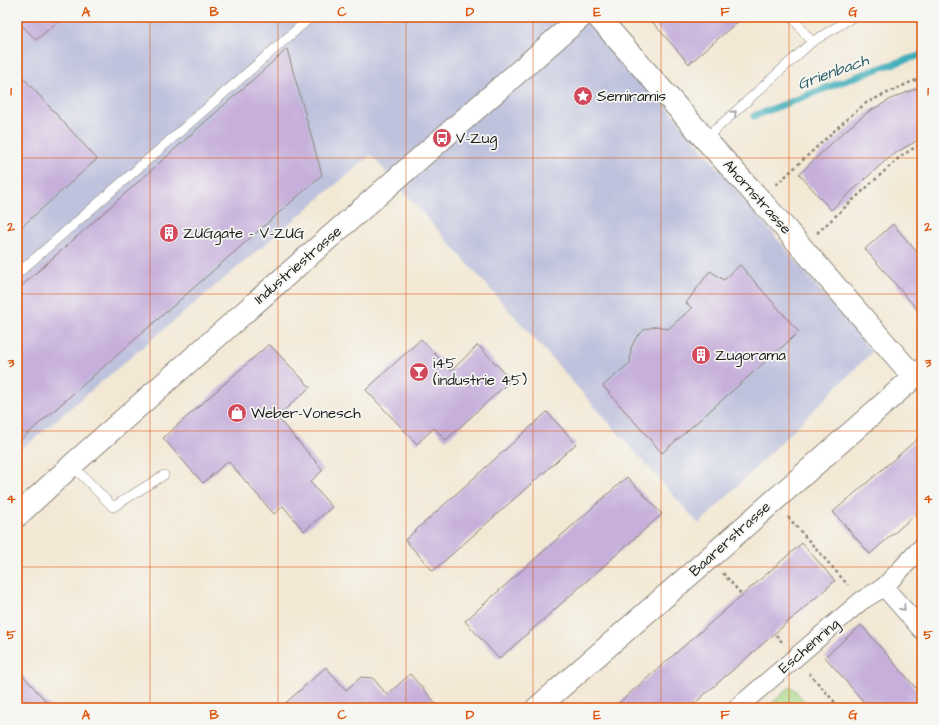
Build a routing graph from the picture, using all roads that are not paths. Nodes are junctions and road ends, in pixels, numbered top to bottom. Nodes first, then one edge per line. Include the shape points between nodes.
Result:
1 (311, 17) edge
2 (598, 17) edge
3 (792, 17) edge
4 (853, 17) edge
5 (573, 22) edge
6 (812, 42) junction
7 (704, 139) junction
8 (17, 274) edge
9 (919, 377) edge
10 (72, 465) junction
11 (164, 475) dead end
12 (17, 516) edge
13 (922, 547) edge
14 (884, 587) junction
15 (922, 630) edge
16 (537, 708) edge
17 (737, 708) edge

1 - 8 lane
2 - 7 street, Ahornstrasse
3 - 6 lane
4 - 6 lane
5 - 10 street, Industriestrasse
7 -> 6 lane
7 - 9 street, Ahornstrasse
9 - 16 street, Baarerstrasse
10 - 11 lane via 113,507
10 - 12 street, Industriestrasse
13 - 14 street, Eschenring
14 -> 15 street
14 - 17 street, Eschenring via 861,601

